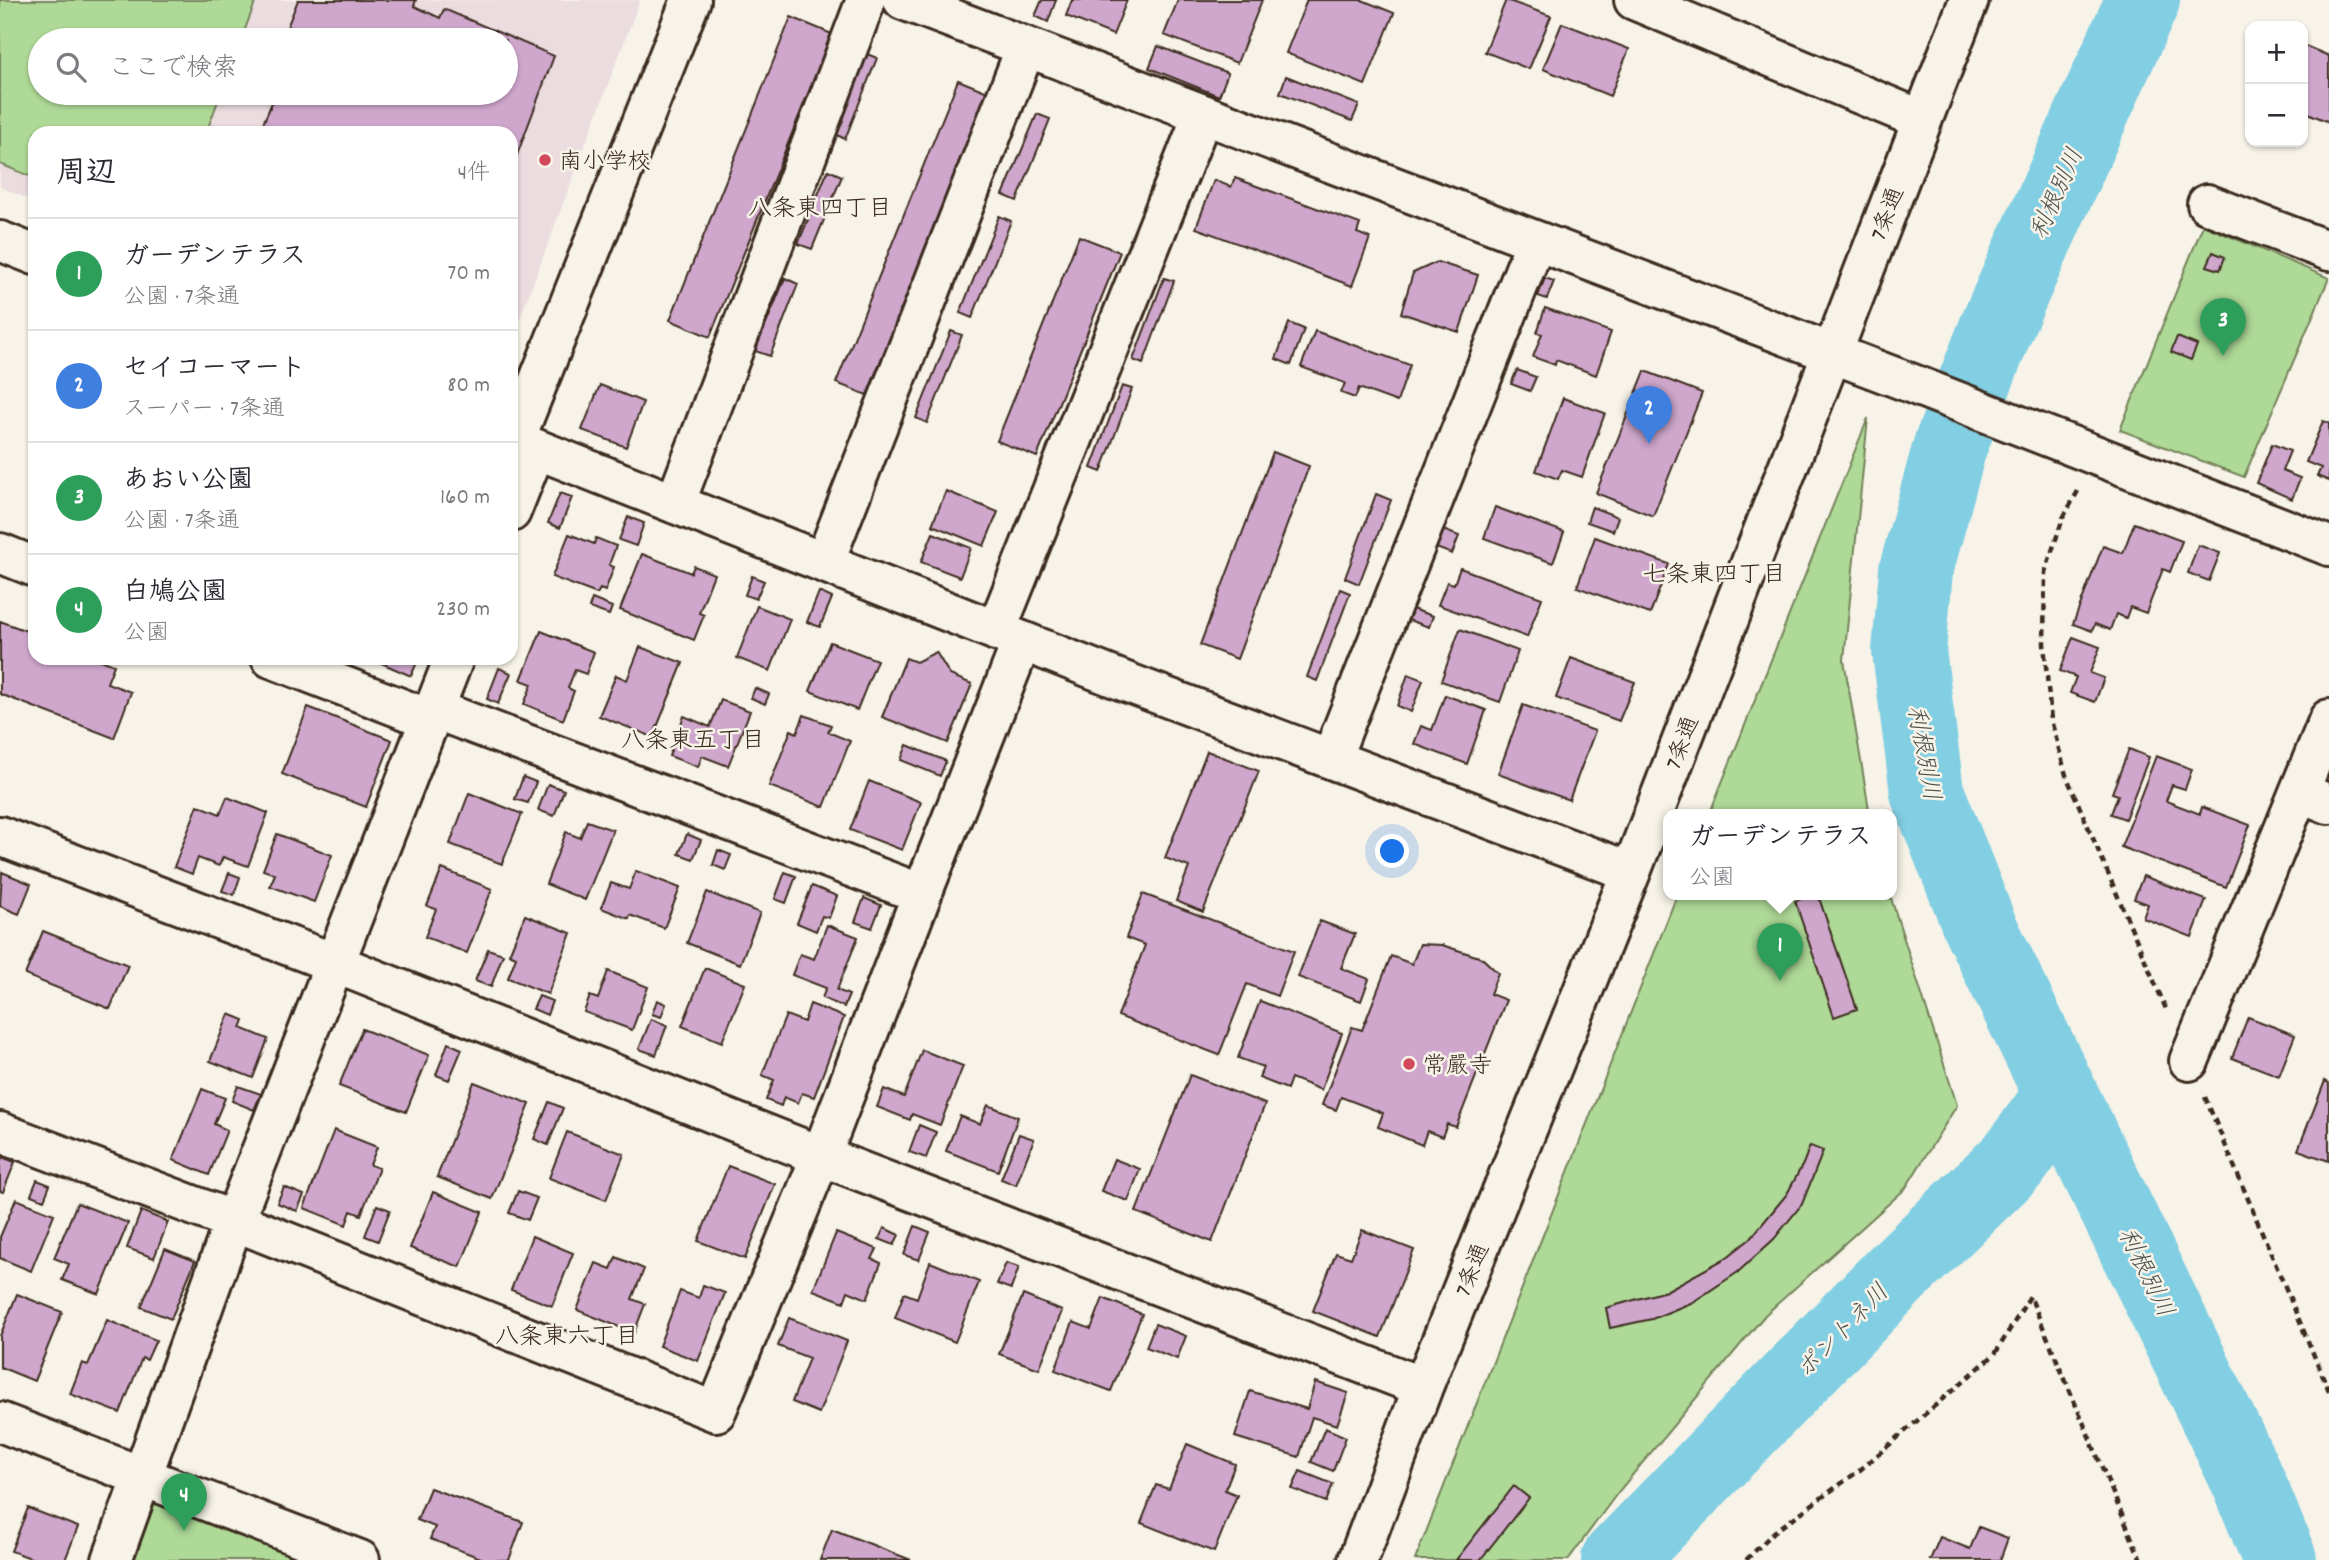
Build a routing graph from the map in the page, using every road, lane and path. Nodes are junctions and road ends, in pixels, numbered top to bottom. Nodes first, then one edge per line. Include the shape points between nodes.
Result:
1 (691, 0) edge
2 (866, 0) edge
3 (903, 0) edge
4 (1634, 0) edge
5 (1969, 0) edge
6 (1026, 47) junction
7 (1203, 114) junction
8 (1922, 120) junction
9 (2207, 204) dead end
10 (0, 241) edge
11 (1536, 242) junction
12 (2329, 251) edge
13 (28, 252) edge
14 (1832, 355) junction
15 (521, 443) edge
16 (2090, 453) junction
17 (518, 464) edge
18 (675, 503) junction
19 (2329, 546) edge
20 (0, 553) edge
21 (824, 563) junction
22 (28, 564) edge
23 (1009, 636) junction
24 (291, 665) edge
25 (451, 665) edge
26 (431, 714) junction
27 (2329, 719) edge
28 (1331, 759) junction
29 (2314, 798) edge
30 (0, 836) edge
31 (1631, 872) junction
32 (922, 894) junction
33 (334, 963) junction
34 (2189, 1061) junction
35 (0, 1132) edge
36 (821, 1156) junction
37 (234, 1221) junction
38 (1423, 1387) junction
39 (2329, 1391) edge
40 (0, 1422) edge
41 (142, 1476) junction
42 (112, 1560) edge
43 (360, 1560) edge
44 (1358, 1560) edge
45 (1746, 1560) edge
46 (2141, 1560) edge

1 - 15 street
2 - 18 street
3 - 6 street
4 - 8 street
5 - 8 street, 7条通
6 - 7 street
6 - 21 street
7 - 11 street
7 - 23 street
8 - 14 street, 7条通
9 - 12 street
10 - 13 street
11 - 14 street
11 - 28 street
14 - 16 street
14 - 31 street, 7条通
15 - 17 street
15 - 18 street
16 - 19 street
16 - 34 path via 2045,572 2044,644 2051,720 2066,775
18 - 21 street
20 - 22 street
21 - 23 street
23 - 28 street
23 - 32 street
24 - 26 street
25 - 26 street
26 - 32 street
26 - 33 street
27 - 29 street
28 - 31 street
29 - 34 street
30 - 33 street
31 - 38 street, 7条通
32 - 36 street
33 - 36 street
33 - 37 street
34 - 39 path
35 - 37 street
36 - 37 street via 716,1412
36 - 38 street
37 - 41 street
38 - 44 street, 7条通
40 - 41 street
41 - 42 street
41 - 43 street
45 - 46 path via 1774,1532 1860,1470 1995,1354 2031,1296

